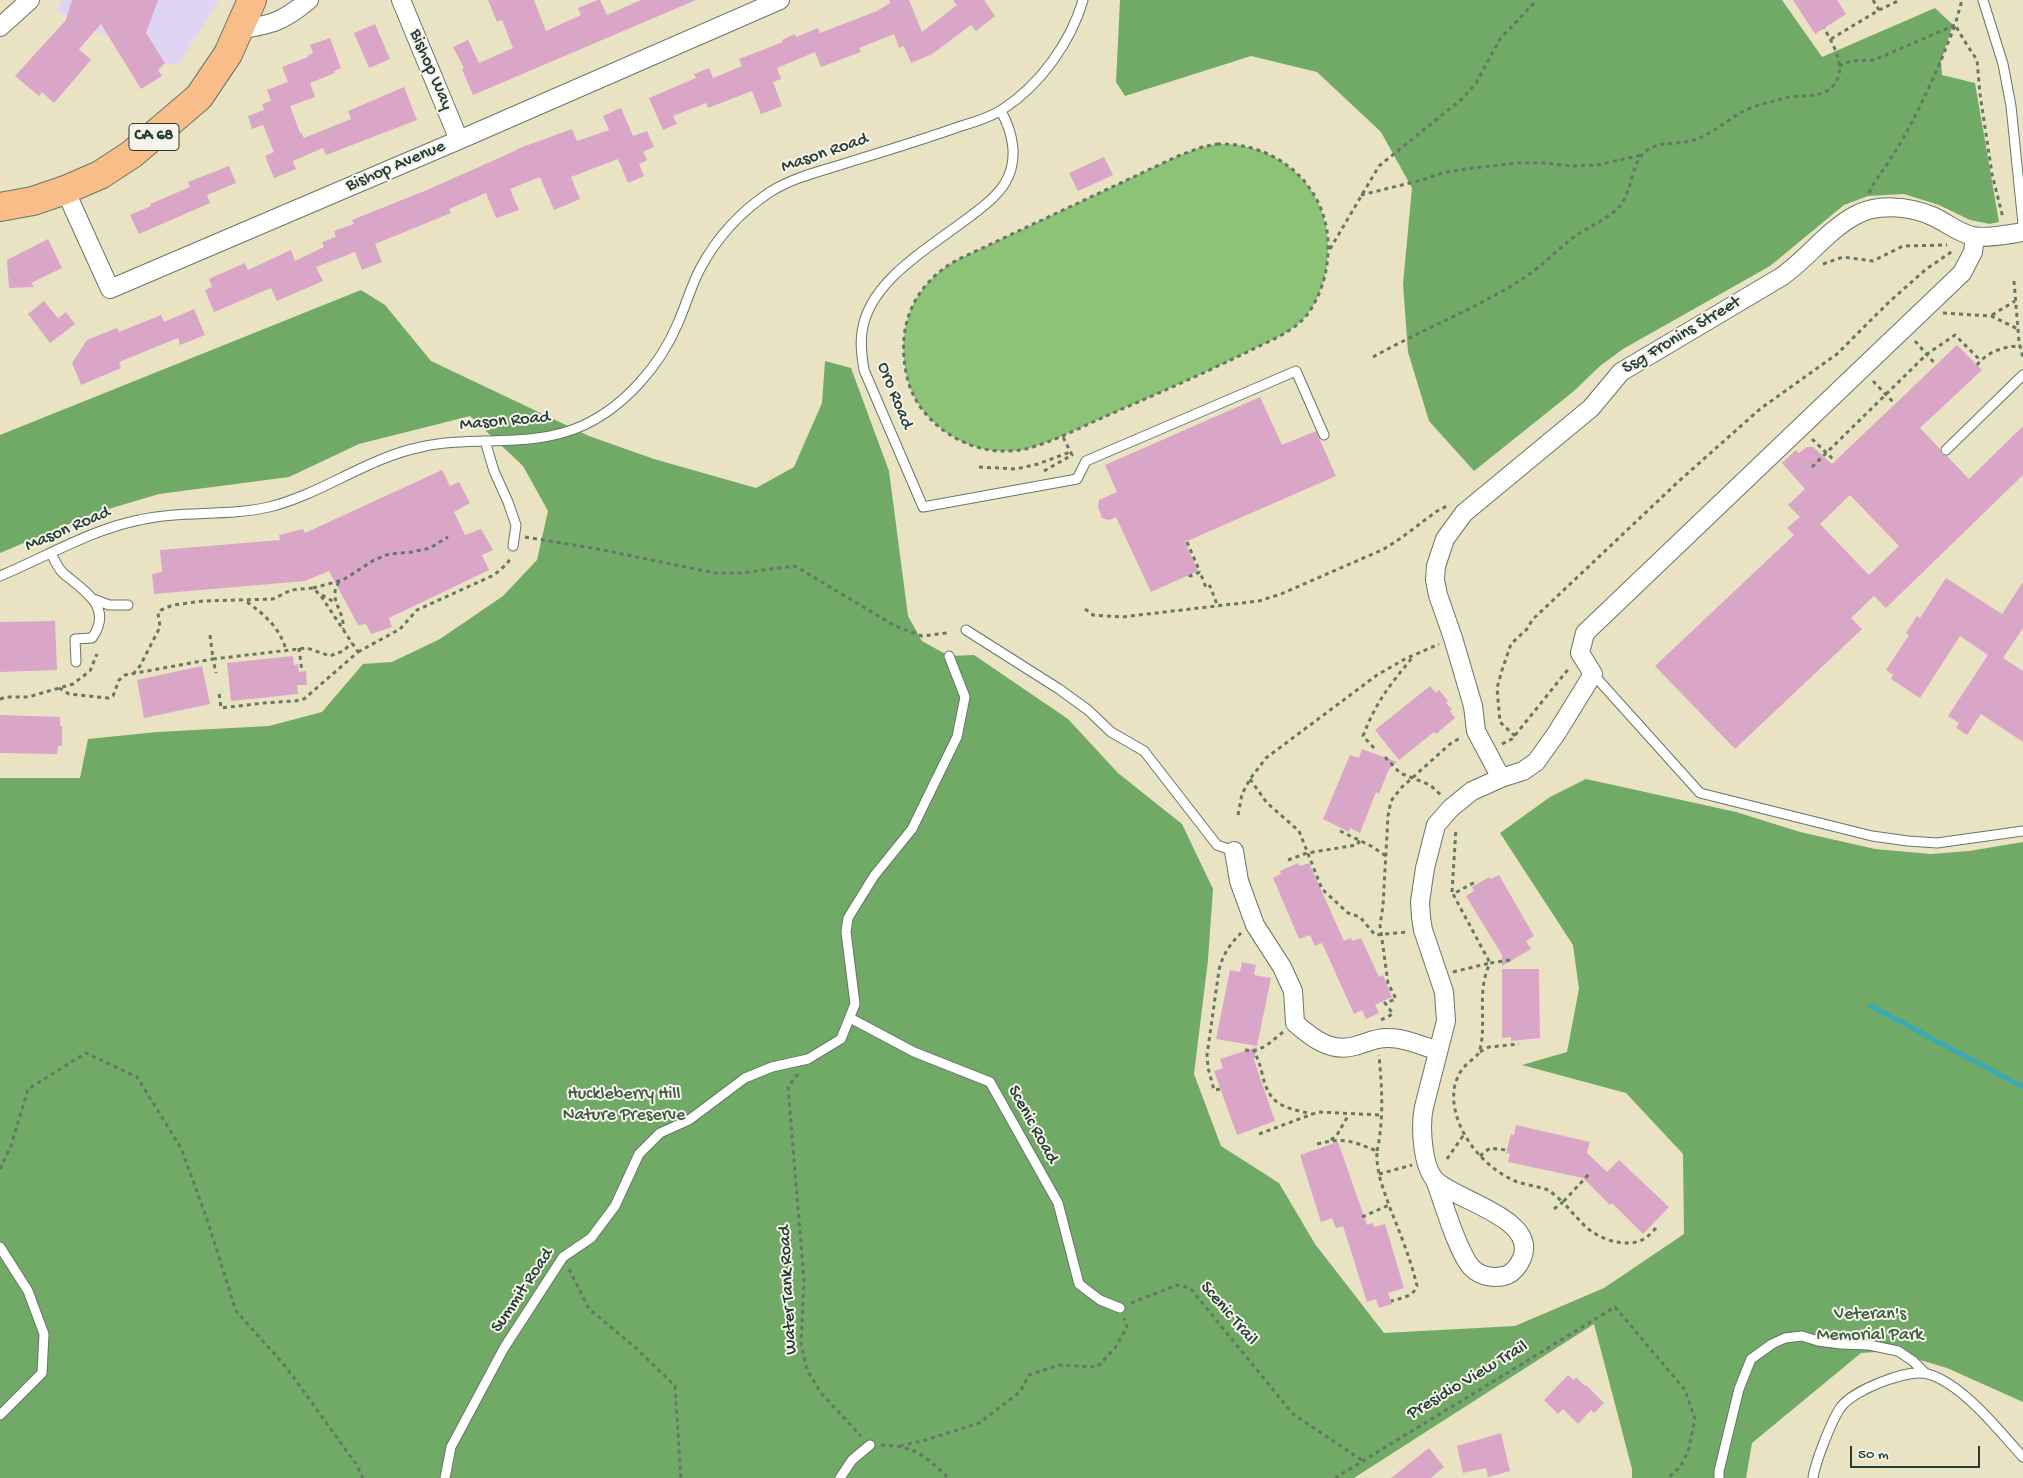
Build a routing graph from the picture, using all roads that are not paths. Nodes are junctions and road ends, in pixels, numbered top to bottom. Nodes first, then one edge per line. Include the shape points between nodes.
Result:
1 (30, 0) edge
2 (252, 0) edge
3 (309, 0) edge
4 (400, 0) edge
5 (780, 0) edge
6 (1082, 0) edge
7 (1983, 0) edge
8 (0, 27) edge
9 (239, 30) junction
10 (1001, 111) junction
11 (459, 140) junction
12 (65, 190) junction
13 (0, 207) edge
14 (2023, 224) edge
15 (2023, 232) edge
16 (1968, 241) junction
17 (2023, 375) edge
18 (1324, 435) dead end
19 (485, 441) junction
20 (1946, 450) dead end
21 (514, 546) dead end
22 (51, 553) junction
23 (0, 576) edge
24 (92, 599) junction
25 (128, 605) dead end
26 (966, 630) dead end
27 (949, 656) dead end
28 (76, 662) dead end
29 (1593, 674) junction
30 (1501, 778) junction
31 (2023, 831) edge
32 (1234, 851) joint
33 (850, 1018) junction
34 (1438, 1051) junction
35 (1435, 1180) junction
36 (0, 1247) edge
37 (1120, 1308) road end
38 (1925, 1373) junction
39 (0, 1415) edge
40 (870, 1445) road end
41 (2023, 1457) edge
42 (445, 1478) edge
43 (840, 1478) edge
44 (1719, 1478) edge
45 (1813, 1478) edge

1 - 8 street
2 - 9 main road, CA 68
3 - 9 street via 272,24
4 - 11 street, Bishop Way
5 - 11 street, Bishop Avenue
6 - 10 lane, Mason Road via 1065,40 1047,68
7 - 14 lane via 2003,64 2011,106
9 - 12 main road, CA 68 via 228,54 199,97 132,154 100,175
10 - 18 lane, Oro Road via 1008,124 1013,154 1012,169 1005,184 986,205 896,272 872,304 862,331 864,370 923,507 1077,479 1086,461 1296,371
10 - 19 lane, Mason Road via 938,135 801,177 771,191 745,210 715,244 664,350 649,372 617,404 582,426 560,434 536,440
11 - 12 street, Bishop Avenue via 110,289
12 - 13 main road, CA 68 via 33,201
15 - 16 street, Ssg Fronins Street
16 - 29 street via 1974,252 1962,273 1585,633 1581,654
16 - 30 street, Ssg Fronins Street via 1959,231 1932,216 1909,209 1884,208 1856,215 1781,277 1620,372 1591,408 1464,513 1445,539 1436,566 1438,595 1454,638 1480,738
17 - 20 lane
19 - 21 lane via 516,525
19 - 22 lane, Mason Road via 444,443 405,451 271,506 246,512 139,520 94,533
22 - 23 lane, Mason Road
22 - 24 lane via 63,573
24 - 25 lane via 109,605
24 - 28 lane via 100,614 99,624 92,638 75,639
26 - 32 lane via 1059,689 1111,732 1144,751 1217,845
27 - 33 lane, Summit Road via 964,697 956,736 912,829 874,876 848,918 846,932 855,1004
29 - 30 street via 1536,762 1523,771
29 - 31 lane via 1700,793 1872,836 1908,841 1937,843
30 - 34 street via 1472,791 1436,825 1425,868 1420,902 1423,930 1446,1007 1446,1021
32 - 34 street via 1239,881 1254,925 1282,967 1293,991 1295,1023 1316,1040 1332,1046 1353,1047 1375,1032
33 - 37 lane, Scenic Road via 914,1052 990,1082 1058,1203 1079,1284 1100,1300
33 - 42 lane, Summit Road via 841,1039 808,1059 772,1067 745,1078 689,1120 660,1133 639,1154 615,1206 590,1238 563,1257 504,1348 451,1447
34 - 35 street via 1421,1121 1427,1163
35 - 35 street via 1517,1229 1525,1250 1510,1274 1498,1278 1485,1276 1472,1268 1462,1252
36 - 39 lane via 28,1291 44,1334 42,1373
38 - 41 lane via 1953,1387 1977,1406
38 - 44 lane via 1898,1351 1869,1345 1833,1343 1802,1336 1772,1344 1751,1359 1739,1389 1718,1471
38 - 45 lane via 1917,1372 1877,1384 1841,1406 1819,1455
40 - 43 lane via 852,1460

